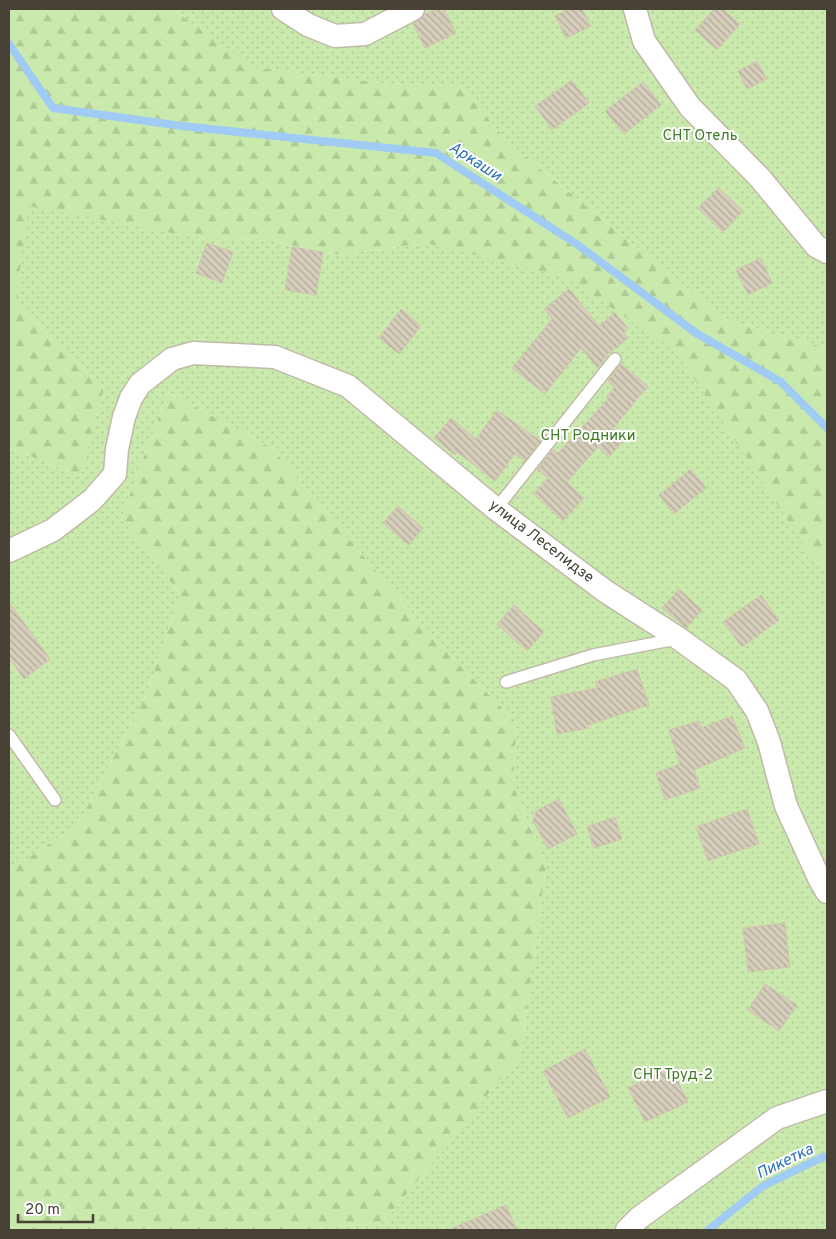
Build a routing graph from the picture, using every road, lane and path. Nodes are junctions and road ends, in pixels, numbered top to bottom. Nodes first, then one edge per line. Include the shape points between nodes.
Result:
1 (283, 9) edge
2 (413, 9) edge
3 (635, 9) edge
4 (827, 252) edge
5 (615, 359) dead end
6 (496, 509) junction
7 (9, 551) edge
8 (678, 638) junction
9 (506, 682) dead end
10 (9, 735) edge
11 (55, 800) dead end
12 (827, 892) edge
13 (827, 1101) edge
14 (627, 1230) edge

1 - 2 street via 308,25 335,36 365,34
3 - 4 street via 644,41 690,108 760,178 816,246
5 - 6 lane
6 - 7 street, улица Леселидзе via 348,386 275,357 193,353 172,359 140,384 124,417 115,474 92,500 53,530
6 - 8 street, улица Леселидзе via 605,591
8 - 9 lane via 593,655
8 - 12 street, улица Леселидзе via 736,680 757,711 786,806
10 - 11 lane
13 - 14 street via 776,1118

